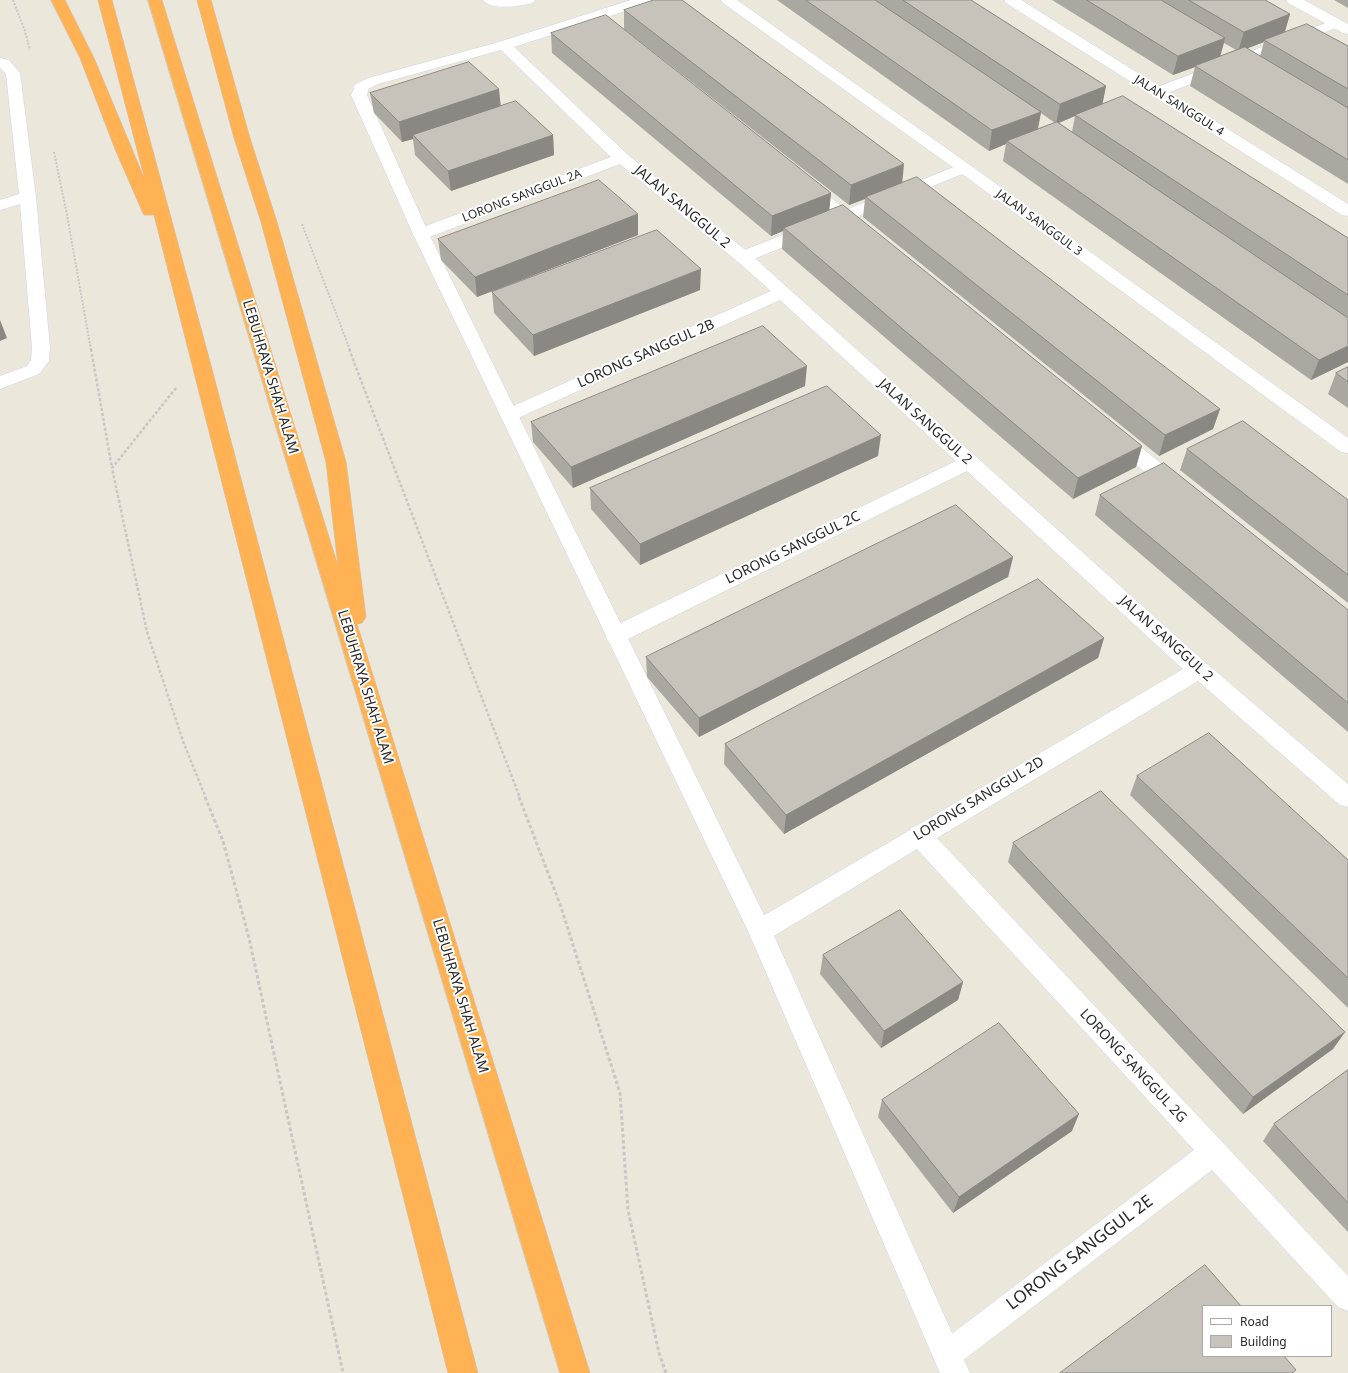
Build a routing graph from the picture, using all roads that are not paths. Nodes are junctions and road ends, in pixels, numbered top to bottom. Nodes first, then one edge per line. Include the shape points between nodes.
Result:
1 (58, 0) edge
2 (105, 0) edge
3 (156, 0) edge
4 (204, 0) edge
5 (490, 0) edge
6 (528, 0) edge
7 (645, 0) edge
8 (728, 0) edge
9 (1011, 0) edge
10 (1293, 0) edge
11 (592, 17) junction
12 (1342, 26) edge
13 (610, 31) edge
14 (504, 44) junction
15 (2, 62) edge
16 (1157, 92) junction
17 (622, 158) junction
18 (964, 168) junction
19 (795, 178) edge
20 (28, 197) junction
21 (0, 206) edge
22 (1348, 211) edge
23 (845, 216) junction
24 (421, 234) junction
25 (869, 236) edge
26 (743, 257) junction
27 (180, 282) junction
28 (782, 293) junction
29 (0, 382) edge
30 (509, 414) junction
31 (1100, 425) edge
32 (1348, 447) edge
33 (969, 462) junction
34 (1193, 499) edge
35 (616, 635) junction
36 (1199, 670) junction
37 (362, 676) junction
38 (1348, 798) edge
39 (919, 835) junction
40 (760, 931) junction
41 (1213, 1152) junction
42 (1348, 1297) edge
43 (951, 1364) edge
44 (463, 1373) edge
45 (575, 1373) edge

1 - 27 highway via 87,58
2 - 27 highway
3 - 37 highway, LEBUHRAYA SHAH ALAM
4 - 37 highway via 336,462
5 - 6 street via 499,3
7 - 11 street
8 - 18 street, JALAN SANGGUL 3
9 - 16 street, JALAN SANGGUL 4
10 - 12 street
11 - 13 street
11 - 14 street
12 - 16 street
14 - 17 street, JALAN SANGGUL 2
14 - 24 street via 361,87 359,95
15 - 20 street via 13,73
16 - 22 street, JALAN SANGGUL 4
17 - 24 street, LORONG SANGGUL 2A
17 - 26 street, JALAN SANGGUL 2
18 - 23 street
18 - 32 street, JALAN SANGGUL 3
19 - 23 street
20 - 21 street
20 - 29 street via 40,361 33,370
23 - 25 street
23 - 26 street
24 - 30 street
26 - 28 street, JALAN SANGGUL 2
27 - 44 highway
28 - 30 street, LORONG SANGGUL 2B
28 - 33 street, JALAN SANGGUL 2
30 - 35 street
31 - 34 street
33 - 35 street, LORONG SANGGUL 2C
33 - 36 street, JALAN SANGGUL 2
35 - 40 street
36 - 38 street, JALAN SANGGUL 2
36 - 39 street, LORONG SANGGUL 2D
37 - 45 highway, LEBUHRAYA SHAH ALAM
39 - 40 street, LORONG SANGGUL 2D
39 - 41 street, LORONG SANGGUL 2G
40 - 43 street
41 - 42 street, LORONG SANGGUL 2G
41 - 43 street, LORONG SANGGUL 2E

